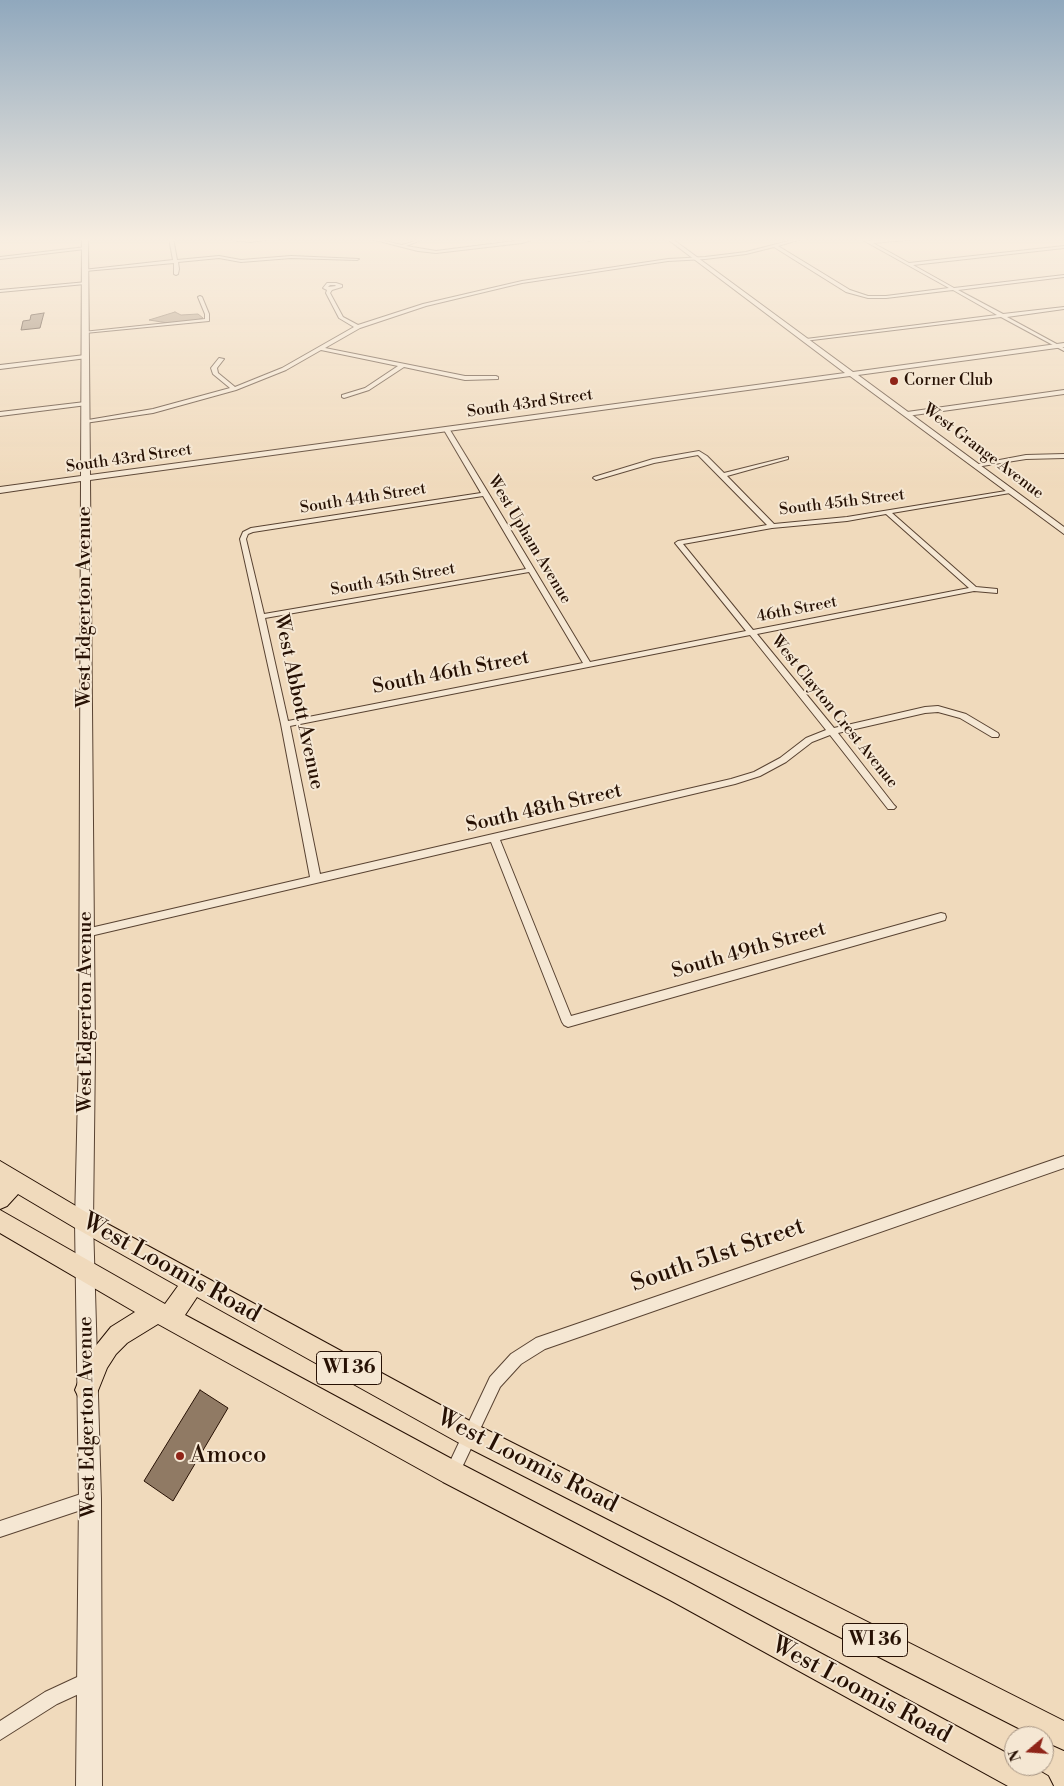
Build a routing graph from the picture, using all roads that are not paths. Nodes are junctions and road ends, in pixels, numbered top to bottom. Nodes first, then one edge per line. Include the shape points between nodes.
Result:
1 (85, 321) edge
2 (193, 321) edge
3 (347, 321) edge
4 (375, 321) edge
5 (781, 321) edge
6 (958, 321) edge
7 (1012, 321) edge
8 (358, 327) junction
9 (85, 332) junction
10 (806, 340) junction
11 (1060, 346) edge
12 (319, 348) junction
13 (1064, 350) edge
14 (85, 357) junction
15 (221, 359) dead end
16 (403, 365) junction
17 (0, 367) edge
18 (852, 374) junction
19 (496, 378) dead end
20 (234, 389) junction
21 (1064, 392) edge
22 (344, 396) dead end
23 (85, 404) junction
24 (0, 414) edge
25 (907, 414) junction
26 (85, 421) junction
27 (447, 430) junction
28 (1064, 456) edge
29 (786, 458) dead end
30 (976, 465) junction
31 (723, 475) junction
32 (596, 478) dead end
33 (85, 479) junction
34 (0, 490) edge
35 (1010, 491) junction
36 (486, 494) junction
37 (888, 513) junction
38 (772, 526) junction
39 (1064, 531) edge
40 (245, 533) joint
41 (678, 543) joint
42 (530, 570) junction
43 (974, 589) junction
44 (994, 591) dead end
45 (260, 617) junction
46 (750, 633) junction
47 (624, 657) joint
48 (586, 664) junction
49 (285, 724) junction
50 (832, 731) junction
51 (996, 735) dead end
52 (891, 807) dead end
53 (494, 838) junction
54 (316, 880) junction
55 (941, 918) dead end
56 (86, 932) junction
57 (1064, 1162) edge
58 (8, 1176) edge
59 (0, 1199) edge
60 (0, 1220) edge
61 (84, 1222) junction
62 (86, 1273) junction
63 (194, 1282) junction
64 (163, 1315) junction
65 (88, 1390) junction
66 (470, 1435) junction
67 (452, 1473) junction
68 (90, 1499) junction
69 (0, 1529) edge
70 (89, 1680) junction
71 (0, 1731) edge
72 (1064, 1736) edge
73 (89, 1786) edge
74 (1038, 1786) edge

1 - 9 street, West Edgerton Avenue
2 - 9 street
3 - 8 street
4 - 8 street
5 - 10 street, West Grange Avenue
6 - 10 street
7 - 11 street
8 - 12 street
9 - 14 street, West Edgerton Avenue
10 - 18 street, West Grange Avenue
11 - 13 street
11 - 18 street, South 43rd Street
12 - 16 street
12 - 20 street via 284,369
14 - 17 street
14 - 23 street, West Edgerton Avenue
15 - 20 street via 214,368 216,374
16 - 19 street via 465,378
16 - 22 street via 367,389
18 - 25 street, West Grange Avenue
18 - 27 street, South 43rd Street
20 - 26 street via 153,411
21 - 25 street
23 - 24 street
23 - 26 street, West Edgerton Avenue
25 - 30 street, West Grange Avenue
26 - 33 street, West Edgerton Avenue
27 - 33 street, South 43rd Street
27 - 36 street, West Upham Avenue
28 - 30 street via 1026,457
29 - 31 street
30 - 35 street, West Grange Avenue
31 - 32 street via 699,453 653,461
31 - 38 street
33 - 34 street, South 43rd Street
33 - 56 street, West Edgerton Avenue
35 - 37 street, South 45th Street
35 - 39 street, West Grange Avenue
36 - 40 street, South 44th Street
36 - 42 street, West Upham Avenue
37 - 38 street, South 45th Street
37 - 43 street
38 - 41 street, South 45th Street
40 - 45 street, West Abbott Avenue via 242,539
41 - 46 street, West Clayton Crest Avenue
42 - 45 street, South 45th Street
42 - 48 street, West Upham Avenue
43 - 44 street, 46th Street
43 - 46 street, 46th Street
45 - 49 street, West Abbott Avenue
46 - 47 street, 46th Street
46 - 50 street, West Clayton Crest Avenue
47 - 48 street, South 46th Street
48 - 49 street, South 46th Street
49 - 54 street, West Abbott Avenue
50 - 51 street, South 48th Street via 938,709 963,716
50 - 52 street, West Clayton Crest Avenue
50 - 53 street, South 48th Street via 809,740 783,760 757,774 732,782
53 - 54 street, South 48th Street
53 - 55 street, South 49th Street via 568,1022
54 - 56 street, South 48th Street
56 - 61 street, West Edgerton Avenue
57 - 66 street, South 51st Street via 541,1343 505,1369 495,1382
58 - 59 main road
58 - 61 main road, West Loomis Road / WI 36
60 - 62 main road, West Loomis Road / WI 36
61 - 62 street, West Edgerton Avenue
61 - 63 main road, West Loomis Road / WI 36
62 - 64 main road, West Loomis Road / WI 36
62 - 65 street, West Edgerton Avenue
63 - 64 main road
63 - 66 main road, West Loomis Road / WI 36
64 - 65 main road via 119,1335 108,1346 98,1361
64 - 67 main road, West Loomis Road / WI 36
65 - 68 street, West Edgerton Avenue
66 - 67 street, South 51st Street
66 - 72 main road, West Loomis Road / WI 36
67 - 74 main road, West Loomis Road / WI 36 via 679,1591
68 - 69 street
68 - 70 street, West Edgerton Avenue
70 - 71 street via 51,1698
70 - 73 street, West Edgerton Avenue

